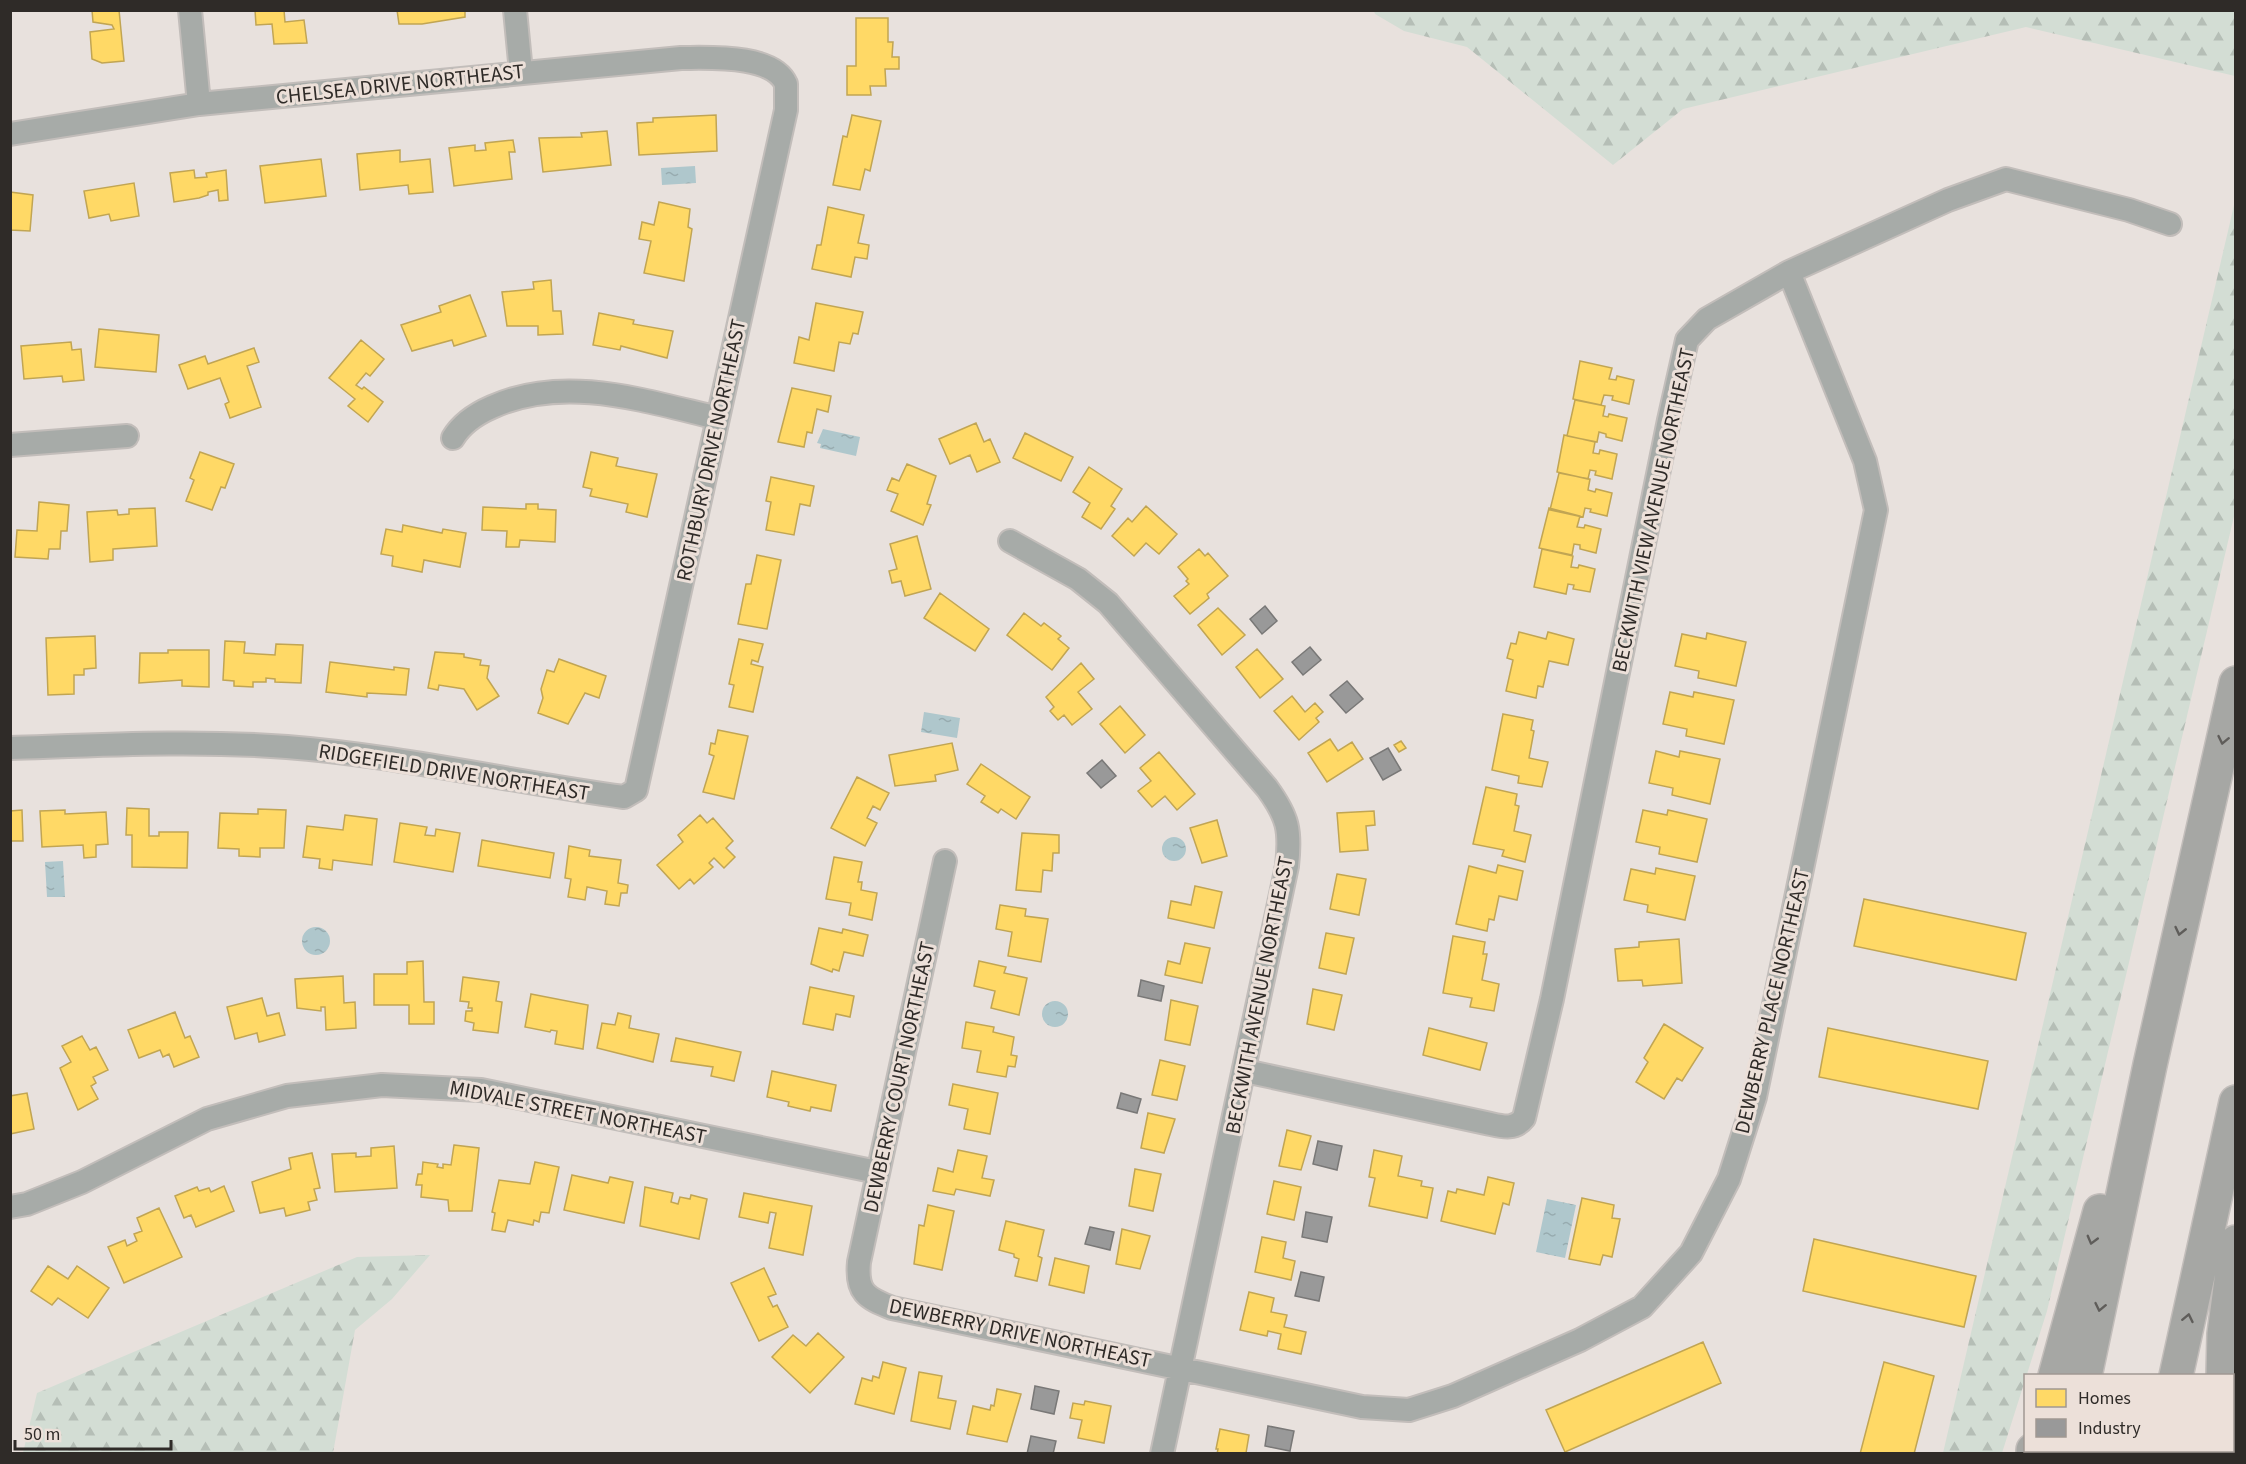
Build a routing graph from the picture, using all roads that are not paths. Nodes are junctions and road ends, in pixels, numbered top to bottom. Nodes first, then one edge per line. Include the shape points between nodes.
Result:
1 (190, 10) edge
2 (515, 10) edge
3 (521, 72) junction
4 (785, 81) joint
5 (199, 104) junction
6 (10, 134) edge
7 (2170, 224) dead end
8 (1789, 272) junction
9 (718, 418) junction
10 (127, 436) dead end
11 (453, 438) dead end
12 (10, 445) edge
13 (1010, 541) dead end
14 (2235, 683) edge
15 (10, 748) edge
16 (610, 795) joint
17 (945, 861) dead end
18 (2150, 1065) junction
19 (1245, 1071) junction
20 (2235, 1102) edge
21 (878, 1172) junction
22 (10, 1207) edge
23 (2235, 1242) edge
24 (863, 1292) joint
25 (1180, 1368) junction
26 (2056, 1374) edge
27 (2085, 1374) edge
28 (2176, 1374) edge
29 (2223, 1374) edge
30 (1162, 1454) edge

1 - 5 street
2 - 3 street
3 - 4 street, CHELSEA DRIVE NORTHEAST via 723,58 774,69
3 - 5 street, CHELSEA DRIVE NORTHEAST
4 - 9 street, ROTHBURY DRIVE NORTHEAST via 786,110
5 - 6 street, CHELSEA DRIVE NORTHEAST
7 - 8 street, BECKWITH VIEW AVENUE NORTHEAST via 2006,179 1948,200
8 - 19 street, BECKWITH VIEW AVENUE NORTHEAST via 1707,319 1688,340 1537,1067 1528,1107 1518,1126 1486,1123
8 - 25 street, DEWBERRY PLACE NORTHEAST via 1865,461 1876,510 1755,1097 1729,1179 1691,1253 1642,1307 1580,1340 1453,1396 1409,1410 1362,1407
9 - 11 street via 611,394 561,391 515,397 477,414
9 - 16 street, ROTHBURY DRIVE NORTHEAST via 641,775 636,790 624,797
10 - 12 street
13 - 19 street, BECKWITH AVENUE NORTHEAST via 1078,579 1108,603 1267,788 1286,816 1287,866
14 -> 18 highway
15 - 16 street, RIDGEFIELD DRIVE NORTHEAST via 155,744 286,747 434,764
17 - 21 street, DEWBERRY COURT NORTHEAST
18 -> 26 highway via 2112,1168
18 -> 27 highway
19 - 25 street, BECKWITH AVENUE NORTHEAST
28 -> 20 highway
21 - 22 street, MIDVALE STREET NORTHEAST via 491,1092 456,1086 382,1084 287,1096 207,1119 82,1182
21 - 24 street, DEWBERRY COURT NORTHEAST via 859,1262
23 - 29 highway
24 - 25 street, DEWBERRY DRIVE NORTHEAST via 871,1300 892,1308
25 - 30 street, BECKWITH AVENUE NORTHEAST

